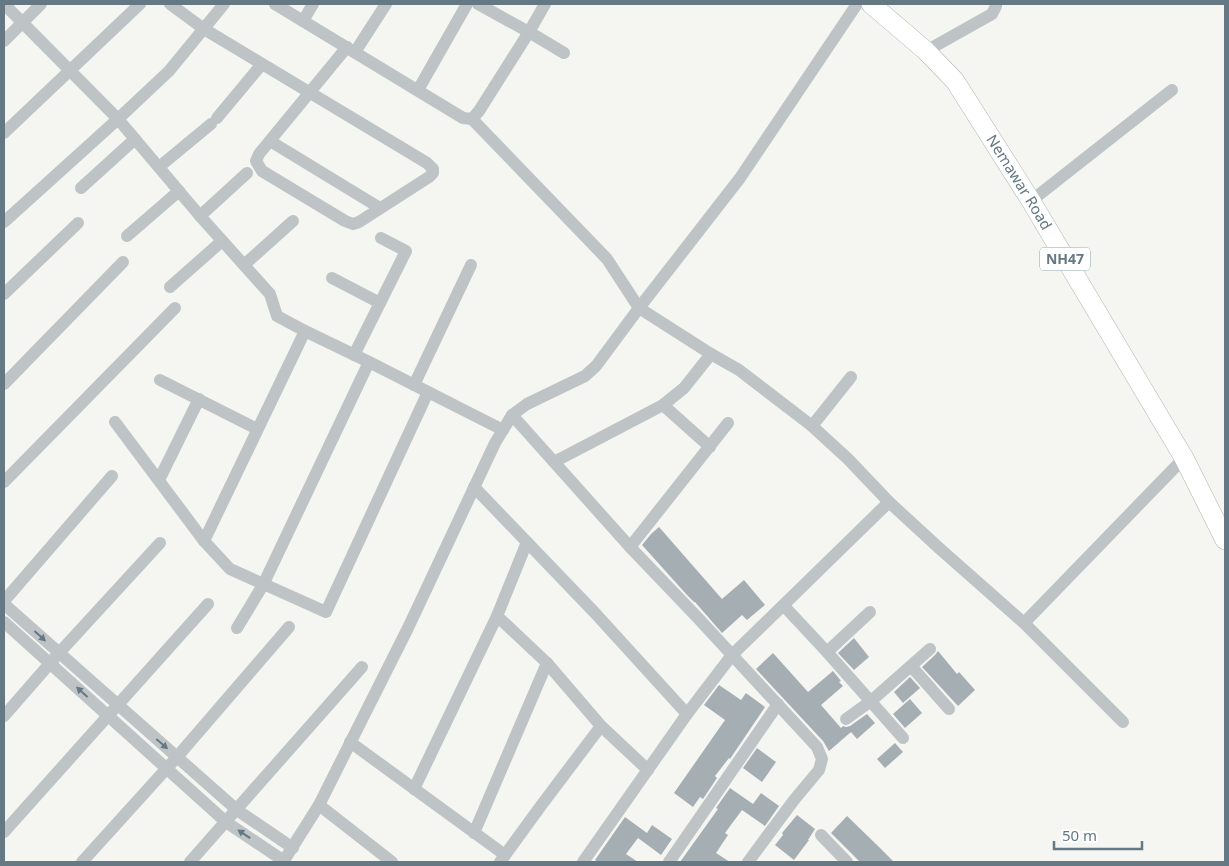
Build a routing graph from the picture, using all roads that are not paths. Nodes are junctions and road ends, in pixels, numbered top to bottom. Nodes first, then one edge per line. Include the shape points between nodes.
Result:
1 (4, 4) edge
2 (41, 4) edge
3 (140, 4) edge
4 (170, 4) edge
5 (224, 4) edge
6 (275, 4) edge
7 (312, 4) edge
8 (386, 4) edge
9 (467, 4) edge
10 (478, 4) edge
11 (544, 4) edge
12 (857, 4) edge
13 (871, 4) edge
14 (996, 4) edge
15 (303, 21) junction
16 (22, 22) junction
17 (204, 30) junction
18 (529, 32) junction
19 (4, 41) edge
20 (351, 50) junction
21 (926, 51) junction
22 (564, 53) dead end
23 (262, 64) junction
24 (70, 70) junction
25 (418, 90) junction
26 (1172, 90) dead end
27 (309, 92) junction
28 (472, 118) junction
29 (118, 119) junction
30 (4, 133) edge
31 (135, 139) junction
32 (270, 141) junction
33 (159, 167) junction
34 (248, 172) dead end
35 (81, 188) dead end
36 (179, 191) junction
37 (1030, 201) junction
38 (380, 208) junction
39 (200, 216) junction
40 (293, 221) dead end
41 (4, 222) edge
42 (78, 222) dead end
43 (127, 236) dead end
44 (381, 238) dead end
45 (222, 241) junction
46 (123, 262) dead end
47 (244, 265) junction
48 (471, 265) dead end
49 (332, 278) dead end
50 (170, 287) dead end
51 (4, 294) edge
52 (380, 303) junction
53 (175, 308) dead end
54 (639, 308) junction
55 (305, 331) junction
56 (711, 354) junction
57 (354, 355) junction
58 (369, 362) junction
59 (851, 377) dead end
60 (160, 380) dead end
61 (4, 384) edge
62 (414, 384) junction
63 (428, 392) junction
64 (199, 399) junction
65 (663, 406) junction
66 (512, 415) junction
67 (115, 422) dead end
68 (728, 423) dead end
69 (812, 426) junction
70 (257, 429) junction
71 (503, 430) junction
72 (710, 446) junction
73 (1184, 458) junction
74 (554, 462) junction
75 (112, 476) dead end
76 (159, 480) junction
77 (4, 482) edge
78 (474, 486) junction
79 (889, 502) junction
80 (1225, 540) edge
81 (204, 541) junction
82 (526, 542) junction
83 (160, 544) dead end
84 (630, 547) junction
85 (263, 584) junction
86 (4, 603) edge
87 (208, 604) dead end
88 (784, 606) junction
89 (870, 612) dead end
90 (497, 616) junction
91 (4, 622) edge
92 (1024, 623) junction
93 (289, 627) dead end
94 (237, 628) dead end
95 (930, 650) dead end
96 (827, 652) junction
97 (59, 653) junction
98 (732, 655) junction
99 (547, 663) junction
100 (50, 664) junction
101 (912, 666) junction
102 (362, 667) dead end
103 (871, 701) junction
104 (117, 704) junction
105 (778, 704) junction
106 (949, 710) dead end
107 (686, 714) junction
108 (4, 716) edge
109 (108, 716) junction
110 (846, 719) dead end
111 (1123, 722) dead end
112 (601, 726) junction
113 (902, 738) dead end
114 (350, 742) junction
115 (177, 756) junction
116 (167, 768) junction
117 (648, 770) junction
118 (414, 789) junction
119 (319, 805) junction
120 (237, 810) junction
121 (226, 822) junction
122 (4, 832) edge
123 (474, 833) junction
124 (821, 835) dead end
125 (293, 848) junction
126 (503, 859) edge
127 (842, 860) edge
128 (82, 862) edge
129 (190, 862) edge
130 (284, 862) edge
131 (390, 862) edge
132 (582, 862) edge
133 (669, 862) edge
134 (748, 862) edge

1 - 16 street
2 - 16 street
3 - 24 street
4 - 17 street
5 - 17 street
6 - 15 street
7 - 15 street
8 - 20 street
9 - 25 street
10 - 18 street
11 - 18 street
12 - 54 street via 740,178
13 - 21 highway, Nemawar Road / NH47
14 - 21 street via 992,14
15 - 20 street
16 - 19 street
16 - 24 street
17 - 23 street
17 - 29 street via 169,71
18 - 22 street
18 - 28 street
20 - 25 street
20 - 27 street
21 - 37 highway, Nemawar Road / NH47 via 955,82
23 - 27 street
23 - 33 street via 214,121
24 - 29 street
24 - 30 street
25 - 28 street via 463,118
26 - 37 street
27 - 32 street
27 - 38 street via 433,169 434,173 429,177
28 - 54 street via 607,259
29 - 31 street
29 - 41 street
31 - 33 street
31 - 35 street
32 - 38 street
32 - 38 street via 256,161 270,176 353,224
33 - 36 street
34 - 39 street
36 - 39 street
36 - 43 street
37 - 73 highway, Nemawar Road / NH47
39 - 45 street
40 - 47 street
42 - 51 street
44 - 52 street via 406,251
45 - 47 street
45 - 50 street
46 - 61 street
47 - 55 street via 270,294 278,316
48 - 62 street
49 - 52 street
52 - 57 street
53 - 77 street
54 - 56 street
54 - 66 street via 585,376 527,404
55 - 57 street
55 - 70 street
56 - 65 street via 684,388
56 - 69 street via 738,370
57 - 58 street
58 - 62 street
58 - 85 street
59 - 69 street
60 - 64 street
62 - 63 street
63 - 71 street
63 - 85 street via 326,612
64 - 70 street
64 - 76 street
65 - 72 street
65 - 74 street
66 - 71 street
66 - 74 street
67 - 76 street
68 - 72 street
69 - 79 street
70 - 81 street
71 - 78 street
72 - 84 street
73 - 80 highway, Nemawar Road / NH47
73 - 92 street
74 - 84 street
75 - 86 street
76 - 81 street
78 - 82 street
78 - 114 street via 408,628
79 - 88 street
79 - 92 street
81 - 85 street via 230,569
82 - 90 street
82 - 107 street
83 - 97 street
84 - 98 street
85 - 94 street
86 -> 97 street
87 - 104 street
88 - 96 street
88 - 98 street
89 - 96 street
90 - 99 street
90 - 118 street
91 - 100 street
92 - 111 street
93 - 115 street
95 - 101 street
96 - 103 street
97 - 100 street
97 - 104 street
98 - 105 street
98 - 107 street
99 - 112 street
99 - 123 street
100 - 108 street
109 -> 100 street
101 - 103 street
101 - 106 street
102 - 120 street
103 - 110 street
103 - 113 street
104 - 109 street
104 -> 115 street
105 - 133 street
105 - 134 street via 817,747 822,759 820,770
107 - 117 street
109 - 116 street
109 - 122 street
112 - 117 street
112 - 126 street
114 - 118 street
114 - 119 street
115 - 116 street
115 - 120 street
116 - 121 street
116 - 128 street
117 - 132 street
118 - 123 street
119 - 125 street
119 - 131 street
120 - 121 street
120 - 125 street
121 - 129 street
130 -> 121 street
123 - 126 street
124 - 127 street
125 - 130 street

